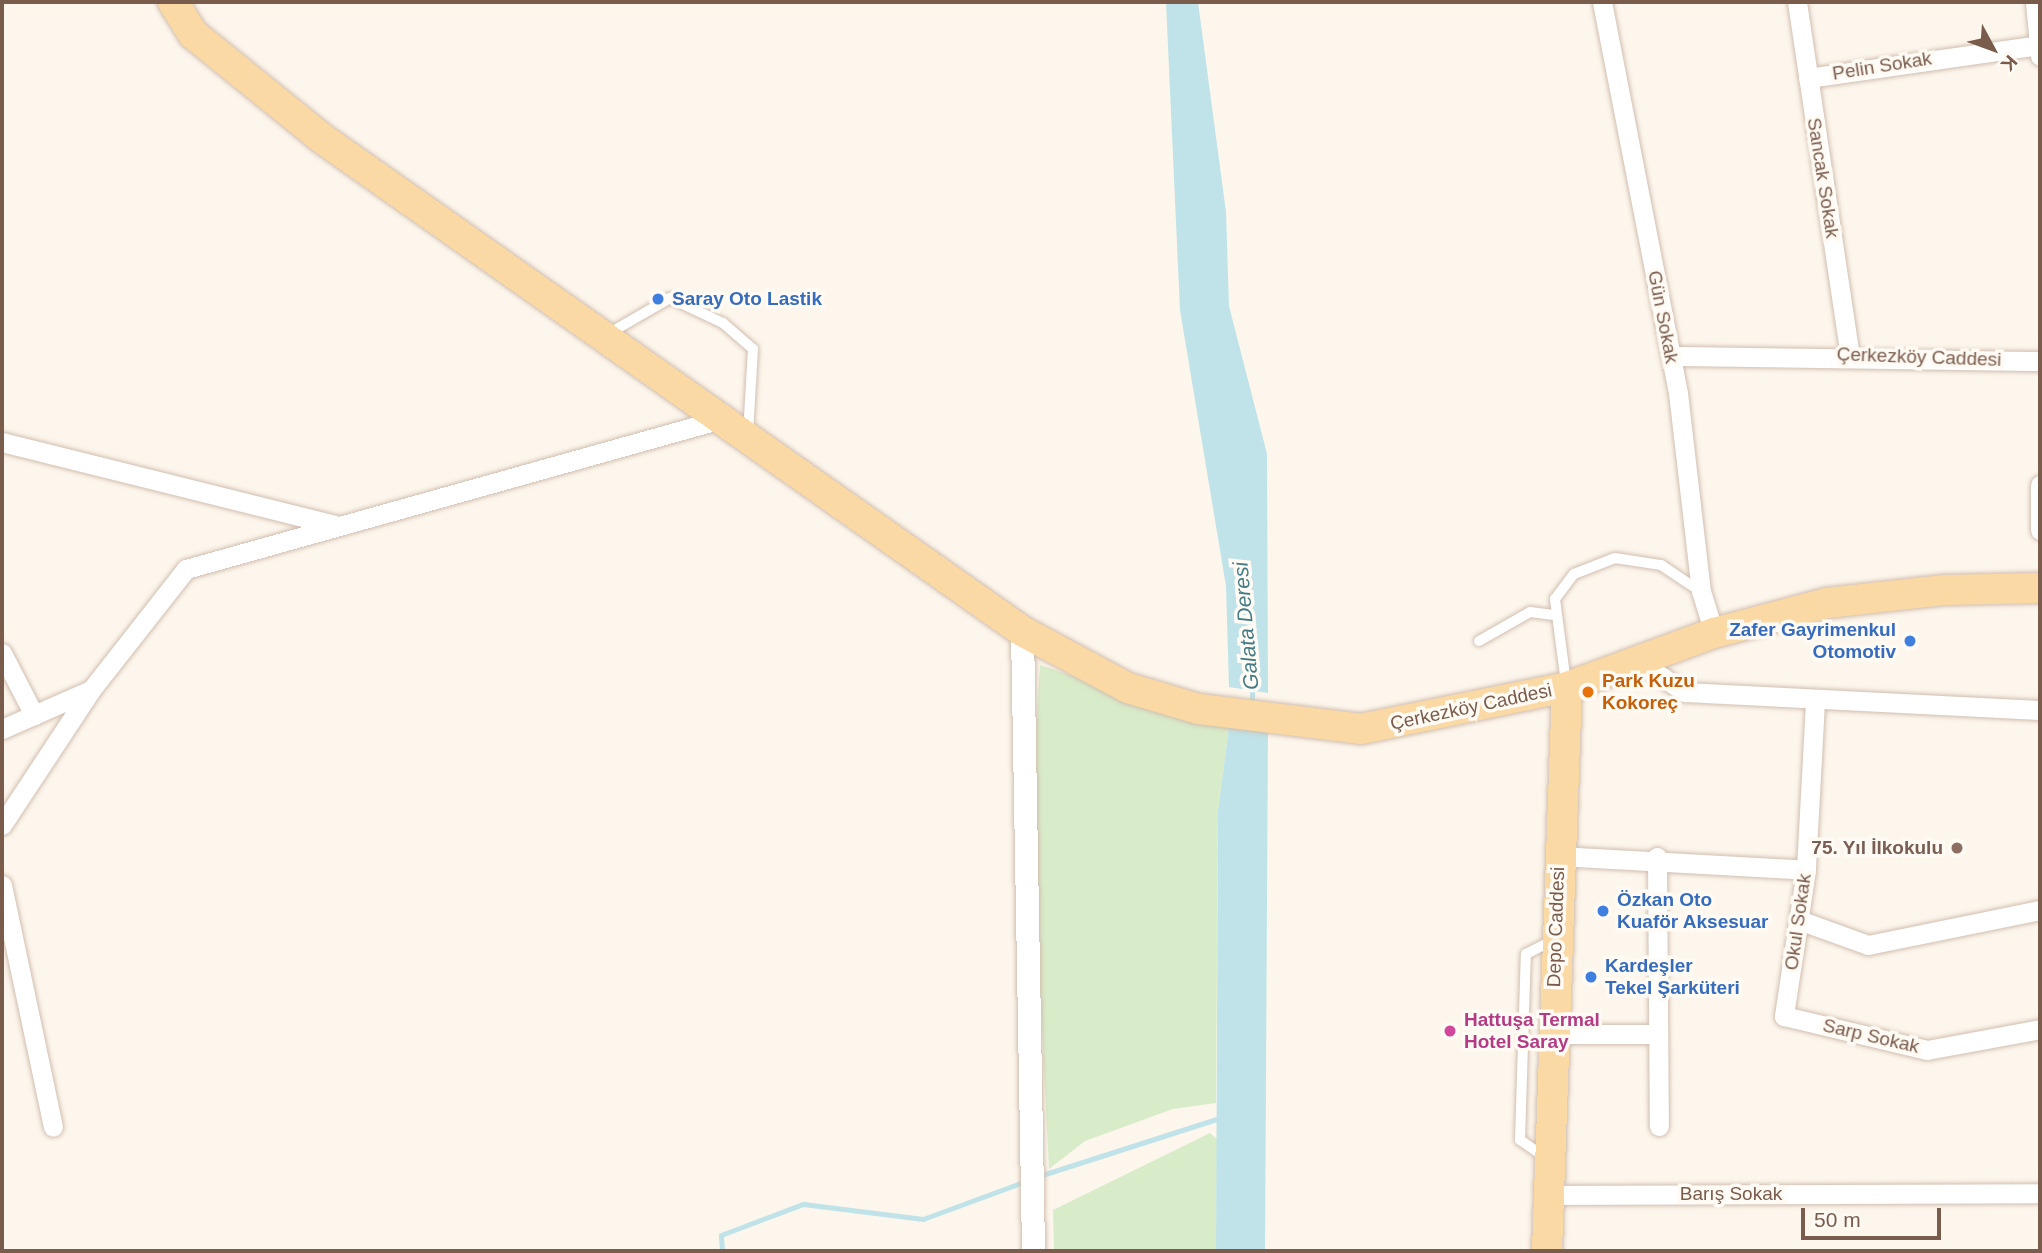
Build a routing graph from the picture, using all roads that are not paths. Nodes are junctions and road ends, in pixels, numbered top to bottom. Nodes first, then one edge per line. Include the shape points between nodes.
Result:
1 (173, 2) edge
2 (1602, 2) edge
3 (1797, 2) edge
4 (2035, 2) edge
5 (2040, 51) edge
6 (1808, 78) junction
7 (606, 335) junction
8 (1850, 355) junction
9 (1671, 356) junction
10 (2040, 361) edge
11 (736, 426) junction
12 (2, 442) edge
13 (2040, 485) edge
14 (334, 525) junction
15 (2040, 530) edge
16 (2040, 588) edge
17 (1701, 591) junction
18 (1554, 615) junction
19 (1022, 631) junction
20 (1714, 633) junction
21 (1479, 642) dead end
22 (2, 653) edge
23 (1641, 663) junction
24 (1567, 687) junction
25 (90, 690) junction
26 (1815, 702) junction
27 (2040, 710) edge
28 (34, 715) junction
29 (2, 729) edge
30 (2, 825) edge
31 (1559, 856) junction
32 (1657, 857) junction
33 (1806, 870) junction
34 (2, 885) edge
35 (2040, 910) edge
36 (1799, 920) junction
37 (1556, 939) junction
38 (1784, 1016) joint
39 (2040, 1029) edge
40 (1552, 1034) junction
41 (1658, 1034) junction
42 (53, 1126) dead end
43 (1659, 1126) dead end
44 (1549, 1160) junction
45 (2040, 1194) edge
46 (1548, 1195) junction
47 (1033, 1251) edge
48 (1547, 1251) edge

1 - 7 main road, Çerkezköy Caddesi via 193,34 282,110
2 - 9 street, Gün Sokak
3 - 6 street, Sancak Sokak
4 - 5 street
5 - 6 street, Pelin Sokak
6 - 8 street, Sancak Sokak
7 - 11 main road, Çerkezköy Caddesi
7 - 11 lane via 670,298 723,323 753,349
8 - 9 street, Çerkezköy Caddesi
8 - 10 street, Çerkezköy Caddesi
9 - 17 street, Gün Sokak
11 - 14 street
11 - 19 main road, Çerkezköy Caddesi
12 - 14 street
13 - 15 street
14 - 25 street via 186,569
16 - 20 main road, Çerkezköy Caddesi via 1945,590 1827,603
17 - 18 lane via 1661,565 1615,558 1574,574 1555,599
17 - 20 street, Gün Sokak
18 - 21 lane via 1530,612
18 - 24 lane
19 - 24 main road, Çerkezköy Caddesi via 1128,688 1199,709 1308,724 1361,729
19 - 47 street
20 - 23 main road, Çerkezköy Caddesi
22 - 28 street
23 - 24 main road, Çerkezköy Caddesi
23 - 26 street via 1685,692
24 - 31 main road, Depo Caddesi
25 - 28 street
25 - 30 street
26 - 27 street
26 - 33 street, Okul Sokak
28 - 29 street
31 - 32 street
31 - 37 main road, Depo Caddesi
32 - 33 street
32 - 41 street
33 - 36 street, Okul Sokak
34 - 42 street
35 - 36 street via 1868,945
36 - 38 street, Okul Sokak
37 - 40 main road, Depo Caddesi
37 - 44 lane via 1526,954 1520,1140
38 - 39 street, Sarp Sokak via 1927,1050
40 - 41 street
40 - 44 main road, Depo Caddesi
41 - 43 street
44 - 46 main road, Depo Caddesi
45 - 46 street, Barış Sokak
46 - 48 main road, Depo Caddesi

